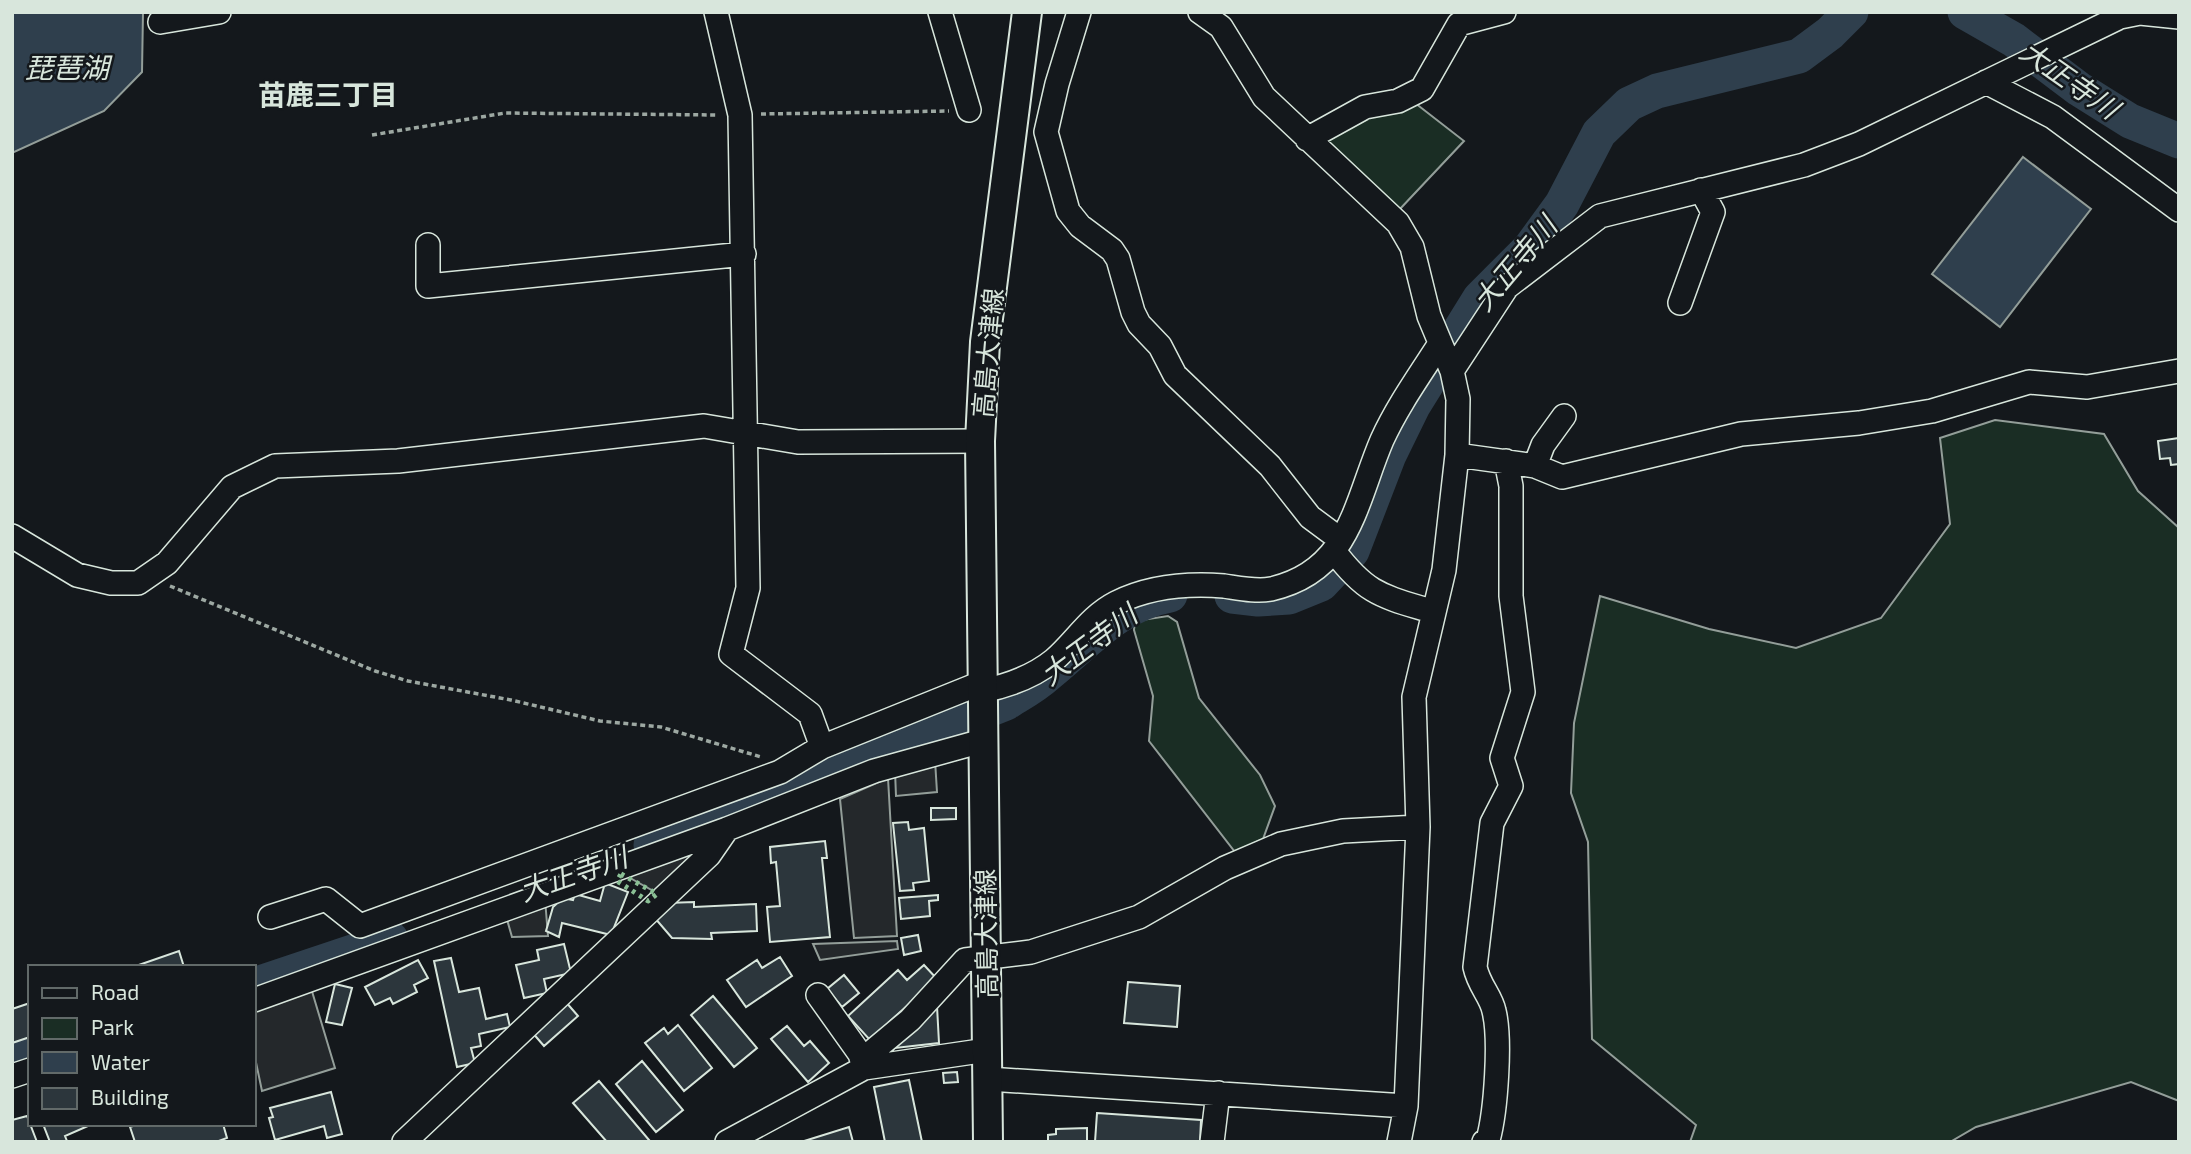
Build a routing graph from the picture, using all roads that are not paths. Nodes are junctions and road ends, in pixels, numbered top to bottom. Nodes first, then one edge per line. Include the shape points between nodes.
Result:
1 (219, 12) edge
2 (716, 12) edge
3 (940, 12) edge
4 (1027, 12) edge
5 (1079, 12) edge
6 (1200, 12) edge
7 (1504, 12) edge
8 (192, 15) edge
9 (1458, 18) edge
10 (2179, 18) edge
11 (160, 22) dead end
12 (1986, 82) junction
13 (969, 110) road end
14 (1307, 139) junction
15 (1701, 190) junction
16 (2179, 210) edge
17 (428, 245) dead end
18 (744, 254) junction
19 (1680, 303) dead end
20 (1445, 358) junction
21 (2179, 371) edge
22 (1564, 416) dead end
23 (747, 432) junction
24 (980, 441) junction
25 (1457, 455) junction
26 (1506, 461) junction
27 (1535, 466) junction
28 (12, 536) edge
29 (1340, 554) junction
30 (1434, 612) junction
31 (982, 690) junction
32 (982, 733) junction
33 (822, 747) junction
34 (1418, 827) junction
35 (727, 829) junction
36 (270, 917) dead end
37 (985, 955) junction
38 (818, 995) dead end
39 (256, 999) edge
40 (987, 1050) junction
41 (864, 1068) junction
42 (988, 1079) junction
43 (1218, 1093) junction
44 (1406, 1106) junction
45 (404, 1142) edge
46 (727, 1142) edge
47 (988, 1142) edge
48 (1212, 1142) edge
49 (1399, 1142) edge
50 (1484, 1142) edge

1 - 8 street
2 - 18 street via 740,115
3 - 13 street
4 - 24 main road, 高島大津線 via 985,342
5 - 29 street via 1046,132 1068,211 1118,259 1133,312 1160,346 1175,375 1270,466
6 - 14 street via 1221,27 1264,96
7 - 9 street
8 - 11 street
9 - 14 street via 1422,89 1398,101 1365,107
10 - 12 street via 2140,13 2120,17
12 - 15 street via 1859,144 1804,165
12 - 16 street via 2053,117
14 - 20 street via 1398,223 1412,247
15 - 19 street via 1713,212
15 - 20 street via 1600,216 1507,287
17 - 18 street via 428,286
18 - 23 street
20 - 25 street via 1458,399
20 - 29 street via 1382,440
21 - 27 street via 2087,387 2029,382 1932,411 1741,434 1562,477
22 - 27 street
23 - 24 street via 798,442
23 - 28 street via 704,426 398,461 275,467 232,487 154,574 138,583 111,583 77,575
23 - 33 street via 748,588 731,654 810,713
24 - 31 main road, 高島大津線
25 - 26 street
25 - 30 street via 1444,570
26 - 27 street
26 - 50 street via 1511,486 1511,596 1523,692 1502,758 1511,786 1492,823 1475,967 1494,1009 1495,1113
29 - 30 street via 1364,587
29 - 31 street via 1309,574 1269,590 1170,586 1116,603 1090,620 1054,660 1008,686
30 - 34 street via 1414,697
31 - 32 main road, 高島大津線
31 - 33 street
32 - 35 street
32 - 37 main road, 高島大津線
33 - 36 street via 780,772 360,926 326,899
34 - 37 street via 1343,831 1282,844 1225,868 1139,917 1031,952
34 - 44 street
35 - 39 street
35 - 45 street via 709,855
37 - 40 main road, 高島大津線
37 - 41 street via 965,960 910,1020 874,1050
38 - 41 street via 860,1054
40 - 41 street
40 - 42 main road, 高島大津線
41 - 46 street
42 - 43 street
42 - 47 main road, 高島大津線
43 - 44 street
43 - 48 street
44 - 49 street

